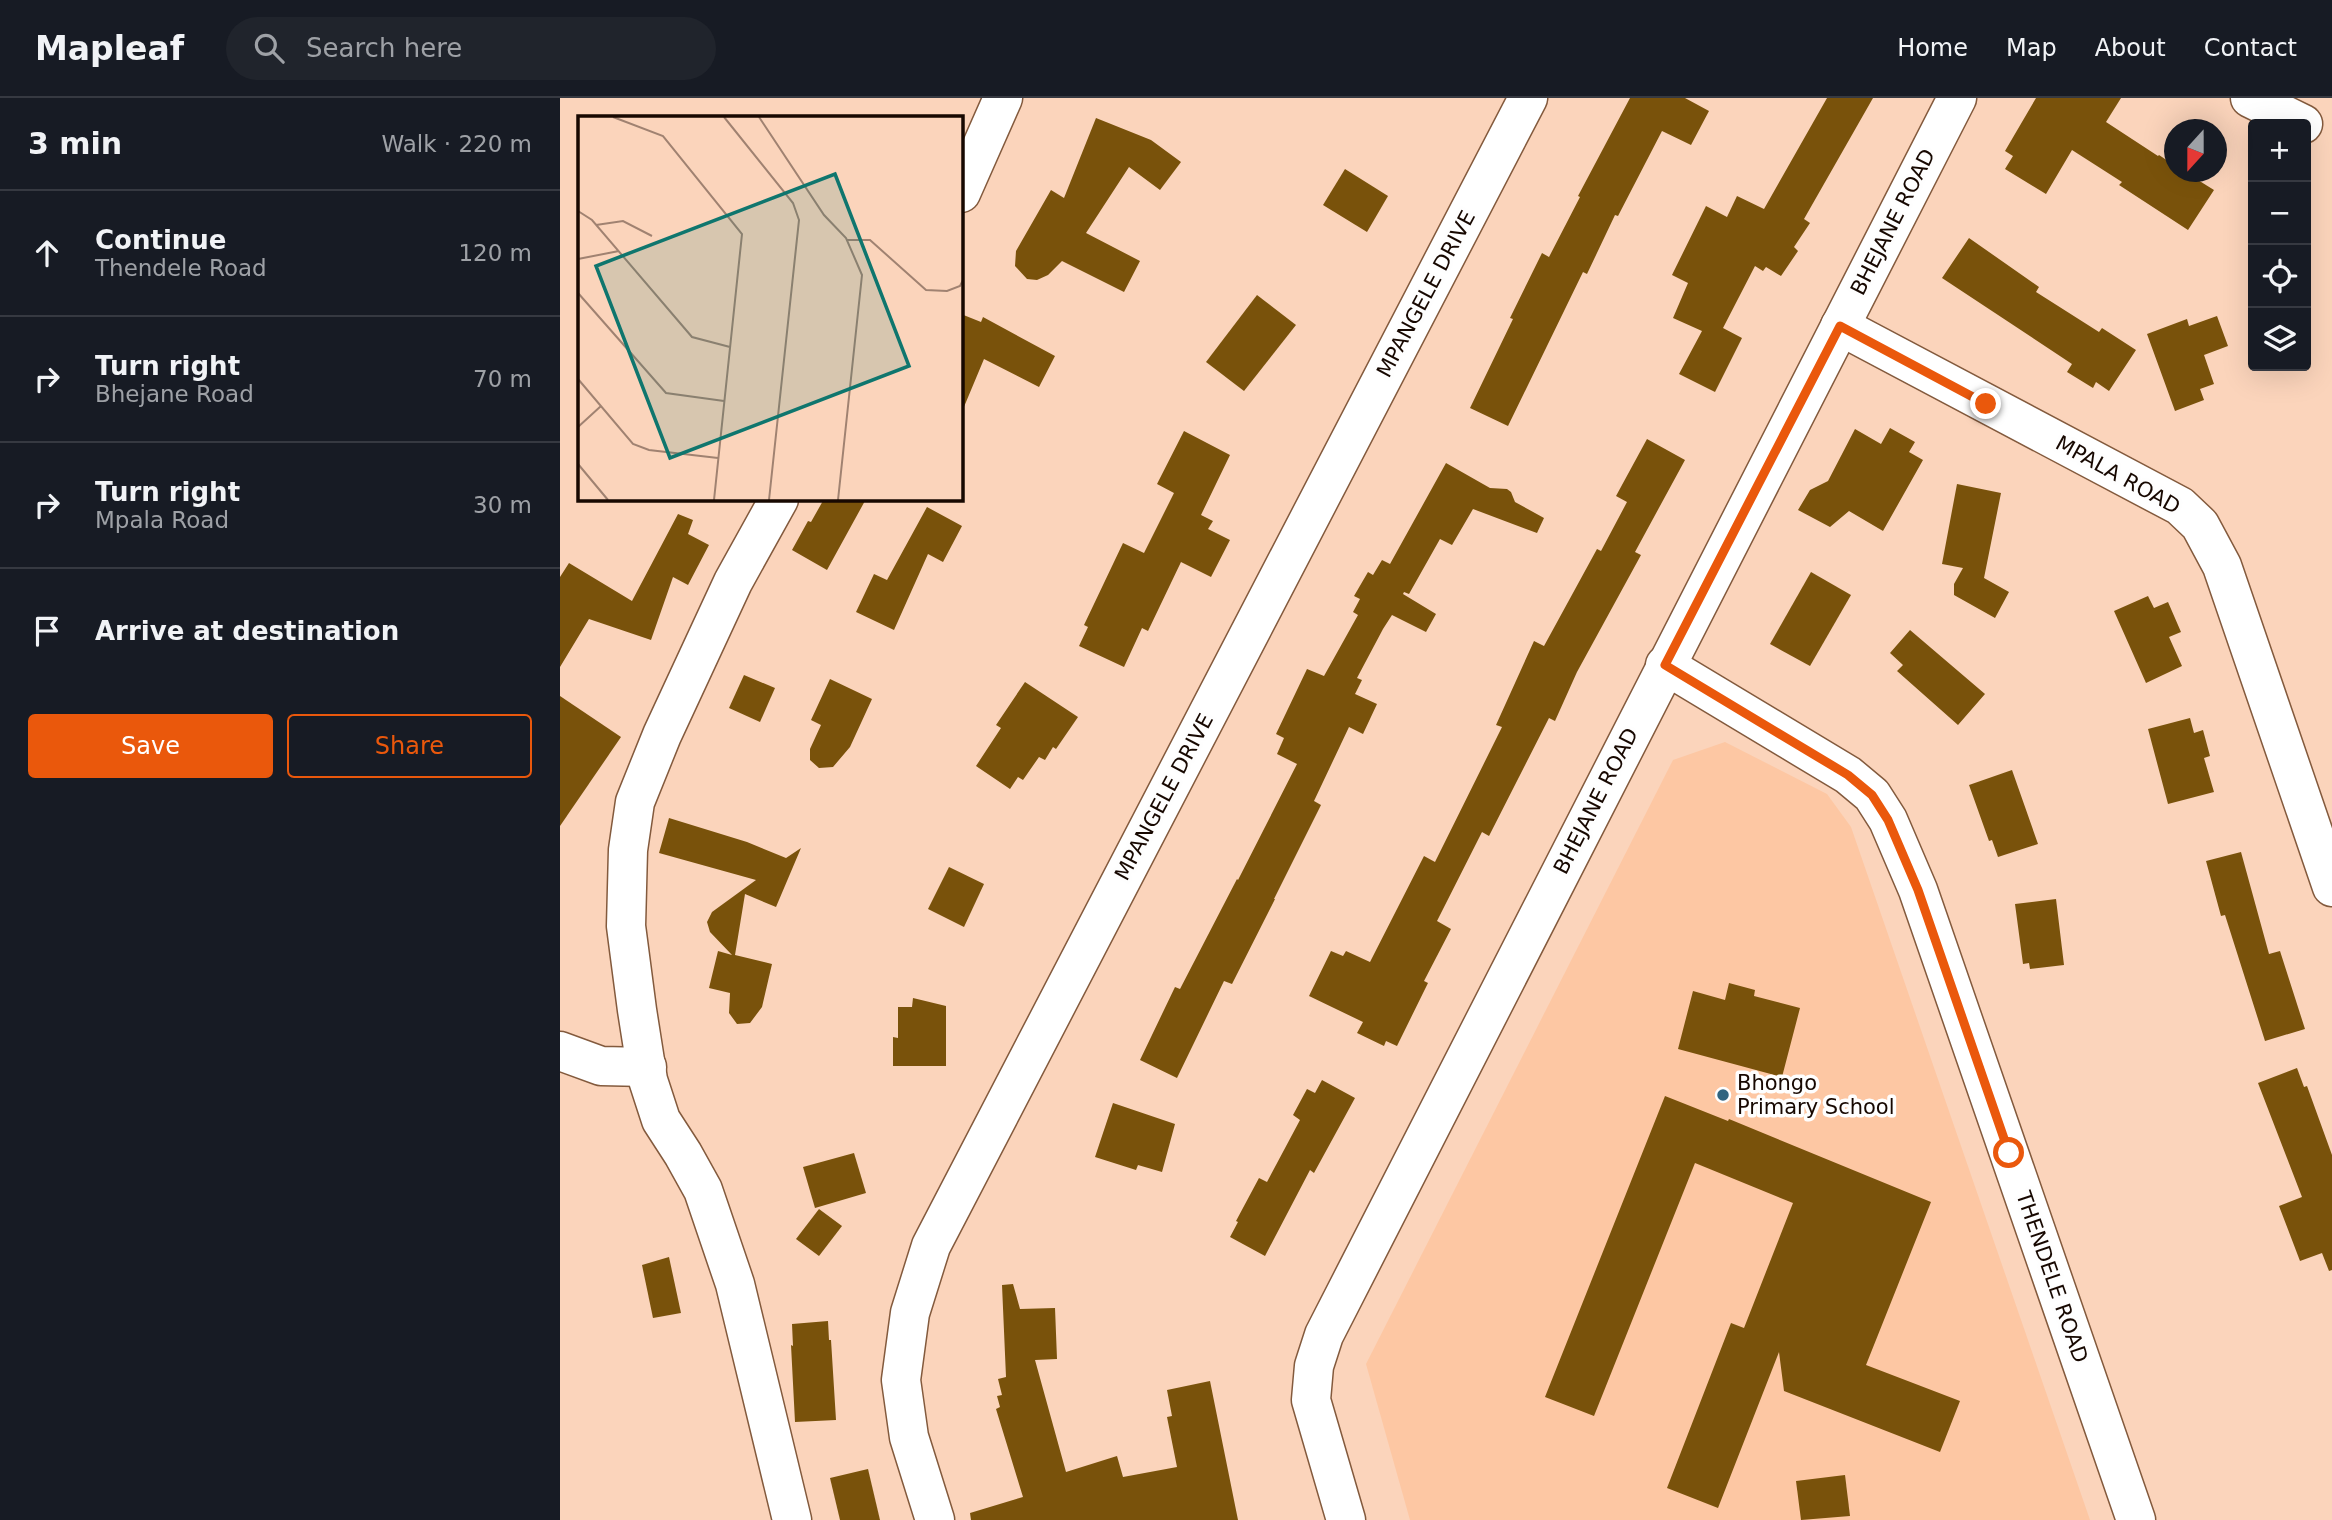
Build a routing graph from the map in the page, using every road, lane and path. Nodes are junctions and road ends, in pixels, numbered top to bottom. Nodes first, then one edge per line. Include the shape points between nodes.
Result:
1 (1003, 98) edge
2 (1528, 98) edge
3 (1957, 98) edge
4 (2250, 98) edge
5 (2292, 119) edge
6 (2311, 128) edge
7 (2332, 139) edge
8 (962, 191) edge
9 (1840, 326) junction
10 (778, 500) edge
11 (1665, 665) junction
12 (2332, 887) edge
13 (560, 1051) edge
14 (647, 1067) junction
15 (792, 1520) edge
16 (935, 1520) edge
17 (1346, 1520) edge
18 (2136, 1520) edge

1 - 8 street
2 - 16 street, MPANGELE DRIVE via 931,1246 910,1313 901,1380 909,1437
3 - 9 street, BHEJANE ROAD
4 - 5 street
6 - 7 street
9 - 11 street, BHEJANE ROAD
9 - 12 street, MPALA ROAD via 2180,506 2200,525 2222,566
10 - 14 street via 733,582 635,802 628,850 626,926
11 - 17 street, BHEJANE ROAD via 1324,1335 1314,1366 1311,1400
11 - 18 street, THENDELE ROAD via 1848,775 1872,795 1888,820 1918,890
13 - 14 street via 601,1066
14 - 15 street via 661,1120 703,1190 735,1284

